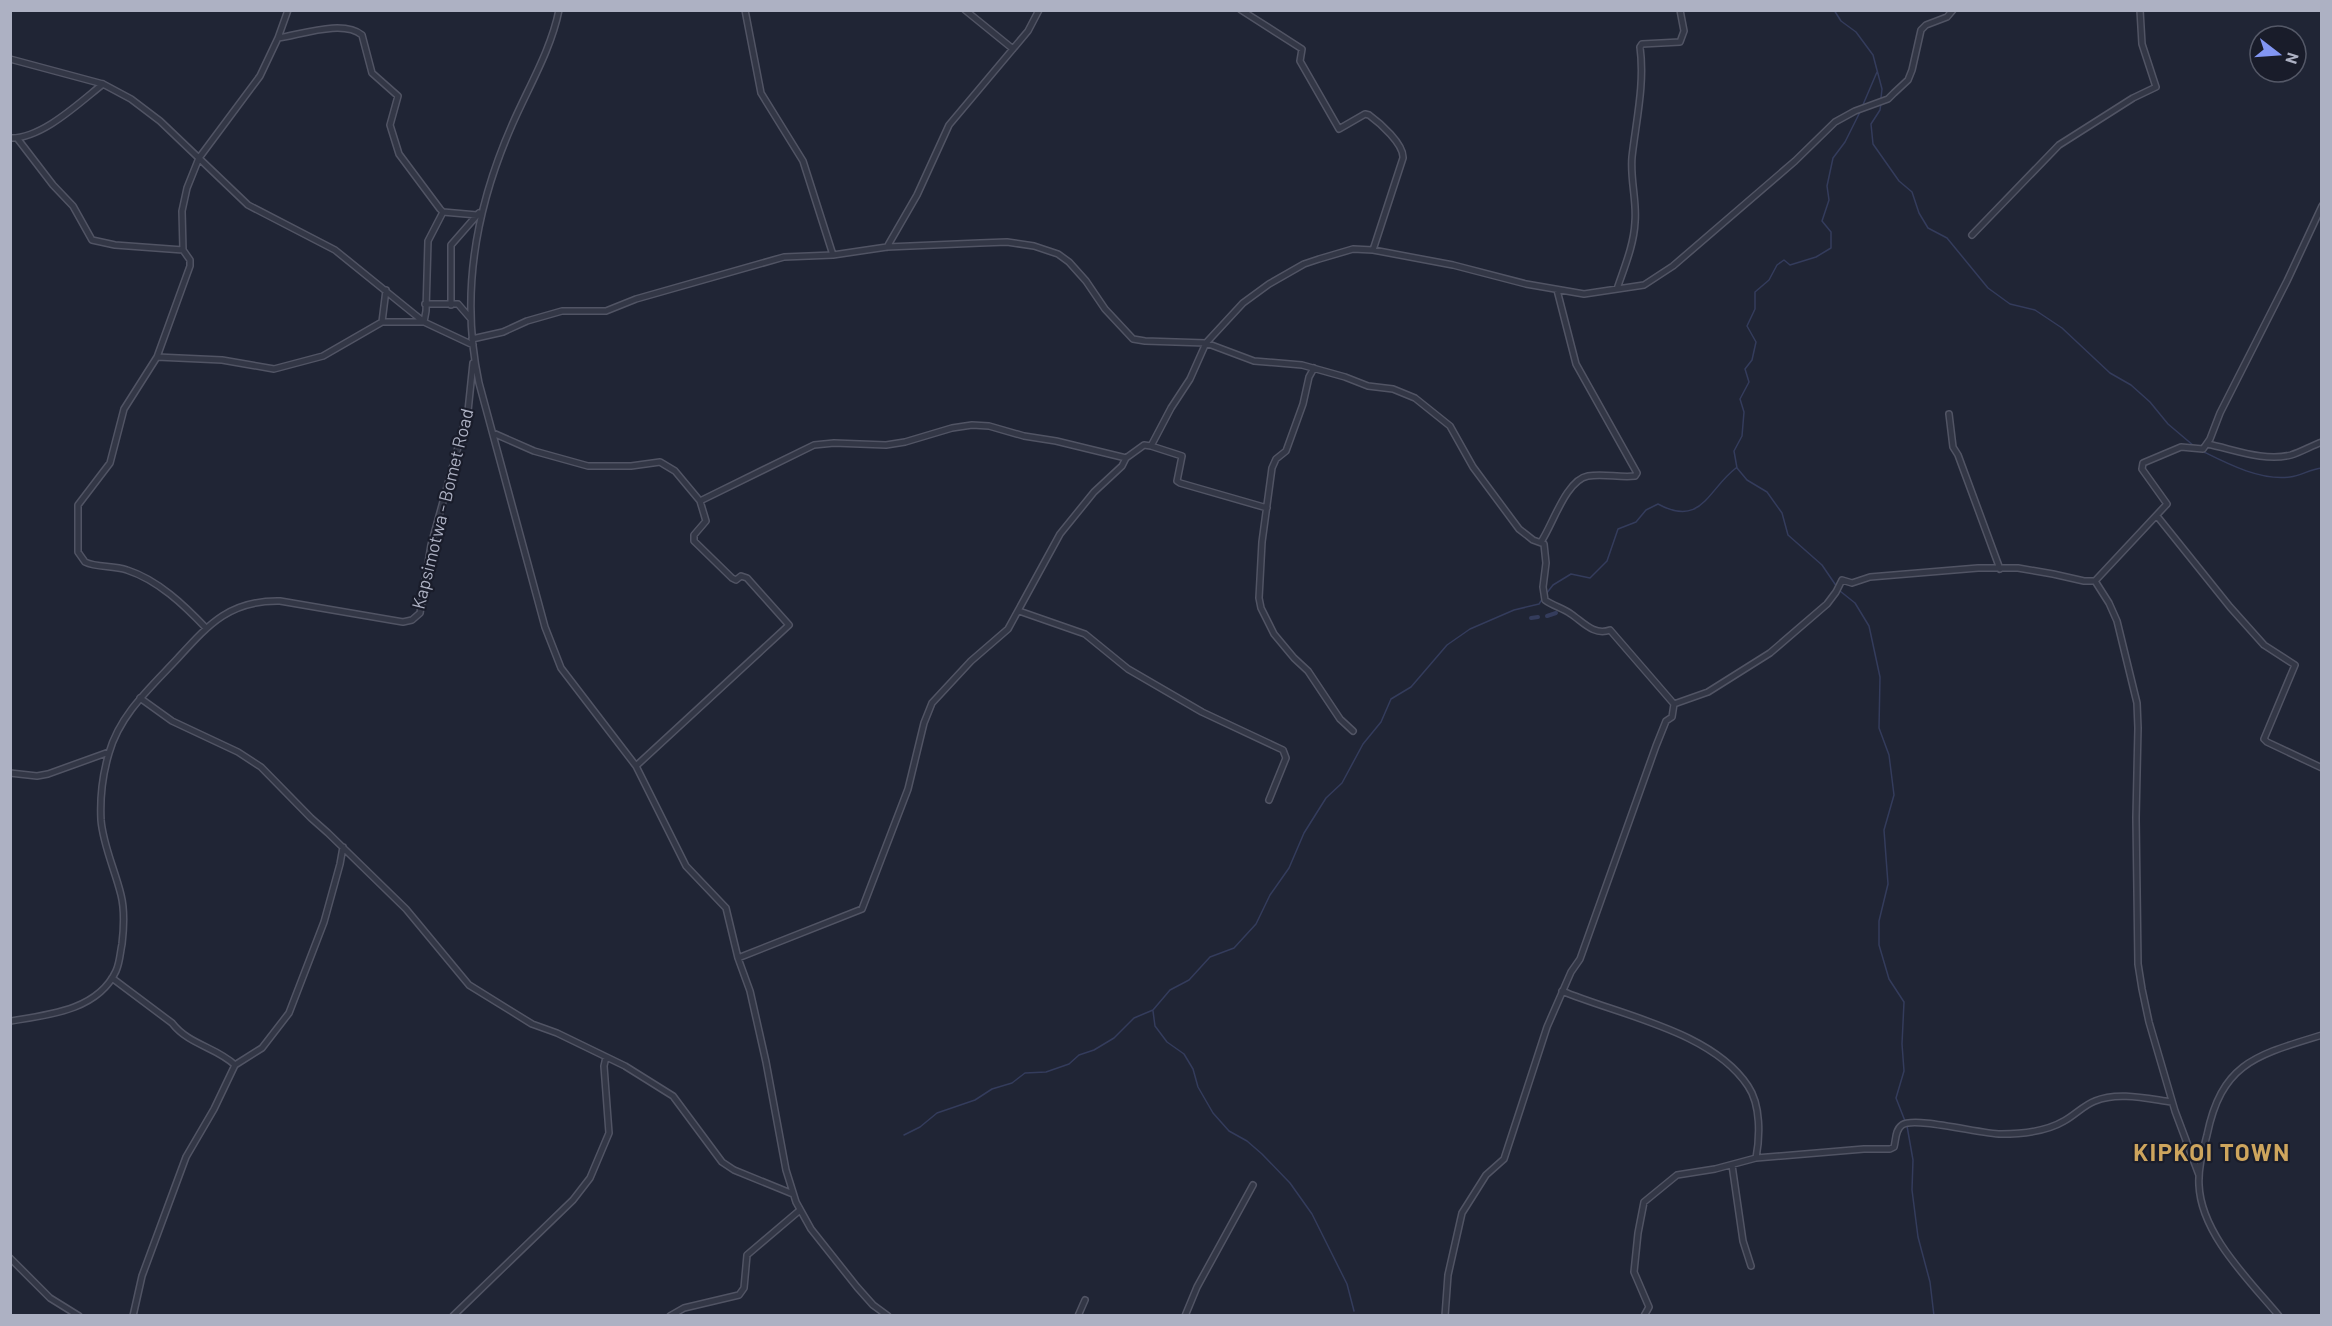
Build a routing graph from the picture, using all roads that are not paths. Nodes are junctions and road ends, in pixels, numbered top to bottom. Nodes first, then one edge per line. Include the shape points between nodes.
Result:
1 (288, 10) edge
2 (559, 10) edge
3 (745, 10) edge
4 (965, 10) edge
5 (1039, 10) edge
6 (1241, 10) edge
7 (1680, 10) edge
8 (1953, 10) edge
9 (2140, 10) edge
10 (278, 38) junction
11 (1013, 49) junction
12 (10, 58) edge
13 (104, 84) junction
14 (14, 138) edge
15 (199, 158) junction
16 (2322, 206) edge
17 (443, 212) junction
18 (480, 213) junction
19 (1972, 235) dead end
20 (887, 247) junction
21 (183, 250) junction
22 (1373, 250) junction
23 (833, 255) junction
24 (1617, 289) junction
25 (386, 290) junction
26 (1557, 290) junction
27 (425, 304) junction
28 (451, 305) junction
29 (471, 319) junction
30 (382, 322) junction
31 (424, 322) junction
32 (472, 342) junction
33 (1206, 343) junction
34 (157, 357) junction
35 (474, 358) junction
36 (1314, 368) junction
37 (1949, 414) dead end
38 (493, 433) junction
39 (2322, 442) edge
40 (2207, 444) junction
41 (1151, 446) junction
42 (1126, 458) junction
43 (700, 501) junction
44 (1267, 508) junction
45 (2157, 516) junction
46 (1541, 542) junction
47 (2000, 569) junction
48 (2095, 581) junction
49 (1019, 611) junction
50 (206, 628) junction
51 (140, 698) junction
52 (1674, 704) junction
53 (1353, 731) dead end
54 (109, 752) junction
55 (636, 766) junction
56 (2322, 768) edge
57 (10, 773) edge
58 (1269, 800) dead end
59 (343, 847) junction
60 (738, 958) junction
61 (112, 978) junction
62 (1562, 991) junction
63 (10, 1021) edge
64 (2322, 1035) edge
65 (606, 1057) junction
66 (235, 1065) junction
67 (2172, 1102) junction
68 (1756, 1158) junction
69 (1732, 1166) junction
70 (2199, 1175) junction
71 (1253, 1185) dead end
72 (792, 1194) junction
73 (800, 1210) junction
74 (10, 1258) edge
75 (1751, 1266) dead end
76 (1085, 1300) dead end
77 (879, 1313) edge
78 (79, 1316) edge
79 (133, 1316) edge
80 (453, 1316) edge
81 (670, 1316) edge
82 (888, 1316) edge
83 (1078, 1316) edge
84 (1185, 1316) edge
85 (1445, 1316) edge
86 (1644, 1316) edge
87 (2279, 1316) edge

1 - 10 street
2 - 18 street
3 - 23 street via 761,93 803,160
4 - 11 street
5 - 11 street via 1034,23
6 - 22 street via 1302,48 1299,58 1339,129 1369,115 1403,151
7 - 24 street via 1684,31 1680,42 1640,46 1641,86 1632,159 1635,232
8 - 24 street via 1921,30 1908,80 1888,99 1835,122 1788,167 1655,279 1644,285
9 - 19 street via 2142,44 2156,87 2059,145
10 - 15 street via 260,76
10 - 17 street via 325,28 361,33 372,73 398,96 390,125 402,160
11 - 20 street via 949,124 917,195
12 - 13 street
13 - 14 street via 54,122
13 - 15 street via 160,121
14 - 21 street via 73,206 92,240
15 - 21 street via 182,211
15 - 25 street via 248,205 335,250
16 - 40 street
17 - 18 street
17 - 27 street via 428,241
18 - 28 street via 451,245
18 - 29 street via 473,256
20 - 23 street
20 - 33 street via 998,243 1034,246 1069,262 1133,339
21 - 34 street via 190,262 188,273
22 - 26 street
22 - 33 street via 1353,249 1304,264 1243,303
23 - 32 street via 768,261 606,311 562,311
24 - 26 street via 1584,294
25 - 30 street
25 - 31 street
26 - 46 street via 1576,364 1637,473 1626,477 1590,475 1574,484
27 - 28 street
27 - 31 street
28 - 29 street via 462,306
29 - 32 street
30 - 31 street
30 - 34 street via 323,356 274,369 222,360
31 - 32 street
32 - 35 street
33 - 36 street via 1254,361
33 - 41 street
34 - 50 street via 124,409 106,469 78,505 78,552 89,564 135,573 179,600
35 - 38 street
35 - 50 street, Kapsimotwa - Bomet Road via 468,411 440,510 417,617 392,621 266,600 236,607
36 - 44 street via 1286,451 1272,468
36 - 46 street via 1407,394 1425,405 1450,426 1473,467 1519,529
37 - 47 street via 1953,447
38 - 43 street via 534,451 588,466 660,462 675,471
38 - 55 street via 552,647 566,676
39 - 40 street via 2282,456 2256,455
40 - 45 street via 2203,449 2181,447 2143,463 2142,469 2167,503
41 - 42 street via 1144,445
41 - 44 street via 1182,456 1177,481 1180,483
42 - 43 street via 989,426 962,426 886,445 814,445
42 - 49 street via 1060,534
43 - 55 street via 706,521 694,541 732,578 747,578 789,625
44 - 53 street via 1258,598 1261,608 1274,634
45 - 48 street
45 - 56 street via 2264,645 2295,665 2265,741
46 - 52 street via 1546,549 1545,600 1594,630 1610,630
47 - 48 street via 2018,568
47 - 52 street via 1870,577 1852,583 1844,580 1827,604 1770,653 1708,693
48 - 67 street via 2117,621 2136,703 2139,964 2149,1022
49 - 58 street via 1079,631 1128,669 1208,716 1283,750 1286,758
49 - 60 street via 1008,629 971,661 927,711 908,789 861,910
50 - 51 street, Kapsimotwa - Bomet Road
51 - 54 street, Kapsimotwa - Bomet Road via 120,726
51 - 59 street via 172,721 252,760
52 - 62 street via 1580,959
54 - 57 street via 48,774
54 - 61 street, Kapsimotwa - Bomet Road via 101,822 124,910 118,964
55 - 60 street via 686,866 726,908
59 - 65 street via 406,909 469,985 532,1024
59 - 66 street via 324,922 289,1013 262,1048
60 - 72 street via 750,991
61 - 63 street via 100,993 70,1009
61 - 66 street via 179,1032
62 - 68 street via 1674,1032 1726,1062 1753,1096 1758,1126
62 - 85 street via 1504,1159 1486,1175 1461,1213 1448,1275
64 - 70 street via 2266,1053 2233,1074 2214,1106
65 - 72 street via 673,1096 722,1162
65 - 80 street via 609,1133 590,1178 573,1200
66 - 79 street via 186,1157 142,1276
67 - 68 street via 2103,1099 2062,1122 2013,1133 1915,1122 1899,1128 1890,1149
67 - 70 street
68 - 69 street
69 - 75 street via 1743,1241
69 - 86 street via 1677,1175 1644,1202 1634,1272 1649,1303
70 - 87 street via 2201,1198 2218,1237 2240,1272
71 - 84 street
72 - 73 street
73 - 77 street
73 - 81 street via 747,1255 744,1288 739,1295 684,1308
74 - 78 street via 50,1298
76 - 83 street
77 - 82 street

